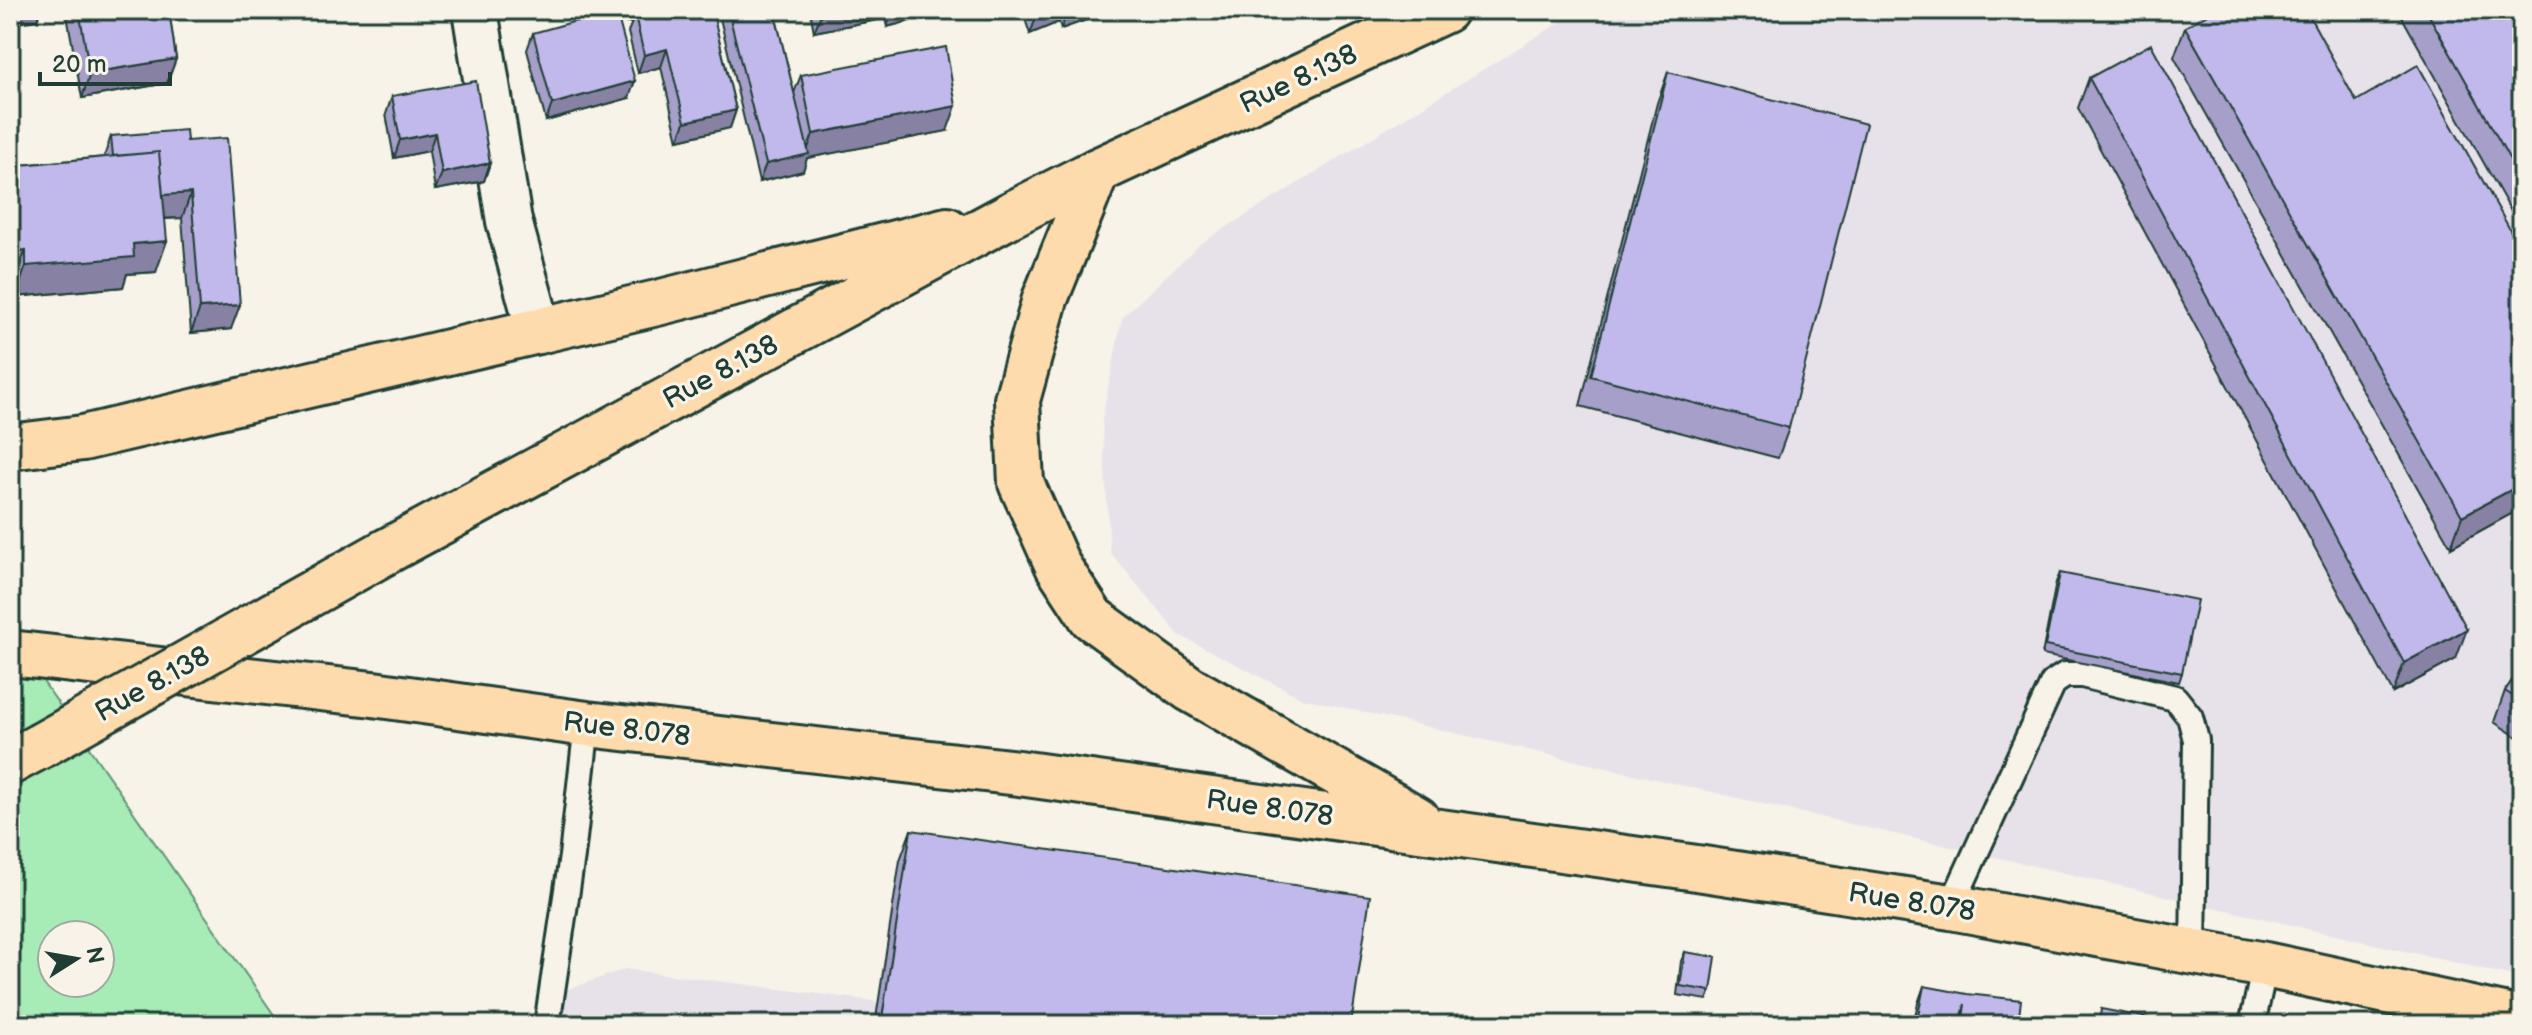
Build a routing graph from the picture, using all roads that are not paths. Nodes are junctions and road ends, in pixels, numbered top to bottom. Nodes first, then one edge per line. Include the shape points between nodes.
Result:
1 (475, 10) edge
2 (1445, 10) edge
3 (1097, 171) junction
4 (1012, 214) junction
5 (539, 331) junction
6 (10, 447) edge
7 (10, 653) edge
8 (587, 724) junction
9 (25, 754) edge
10 (1437, 831) junction
11 (1951, 907) junction
12 (2193, 952) junction
13 (2265, 965) junction
14 (2522, 1020) edge
15 (547, 1025) edge
16 (2252, 1025) edge

1 - 5 street via 509,221
2 - 3 main road, Rue 8.138
3 - 4 main road, Rue 8.138
3 - 10 main road via 1045,299 1017,400 1021,483 1058,566 1092,618 1190,689
4 - 5 main road
4 - 9 main road, Rue 8.138, bridge via 387,551
5 - 6 main road via 83,438
7 - 8 main road, Rue 8.078
8 - 10 main road, Rue 8.078 via 1019,773
8 - 15 lane
10 - 11 main road, Rue 8.078
11 - 12 main road, Rue 8.078
11 - 12 lane via 2053,683 2065,675 2082,675 2175,698 2190,717 2196,740
12 - 13 main road, Rue 8.078
13 - 14 main road, Rue 8.078
13 - 16 lane

